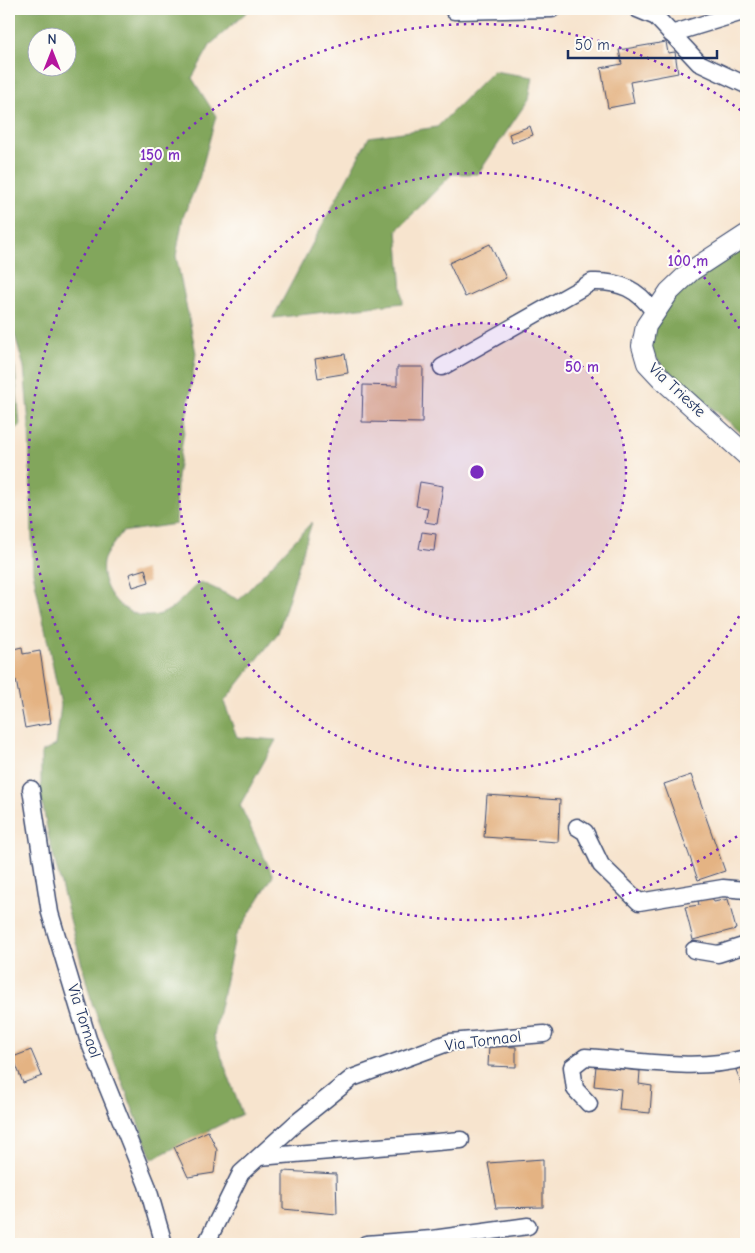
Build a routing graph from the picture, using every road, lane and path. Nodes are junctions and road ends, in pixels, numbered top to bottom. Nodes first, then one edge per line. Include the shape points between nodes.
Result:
1 (552, 9) edge
2 (637, 9) edge
3 (454, 11) dead end
4 (746, 11) edge
5 (659, 13) edge
6 (671, 34) junction
7 (746, 85) edge
8 (746, 235) edge
9 (654, 312) junction
10 (442, 367) dead end
11 (746, 455) edge
12 (31, 790) dead end
13 (577, 827) dead end
14 (746, 890) edge
15 (746, 945) edge
16 (694, 950) dead end
17 (544, 1034) dead end
18 (746, 1058) edge
19 (589, 1104) dead end
20 (461, 1140) dead end
21 (259, 1157) junction
22 (528, 1226) dead end
23 (164, 1244) edge
24 (206, 1244) edge
25 (366, 1244) edge

1 - 3 street
2 - 5 street
4 - 6 street
5 - 6 street
6 - 7 street via 699,63
8 - 9 street, Via Trieste via 690,271 668,292
9 - 10 street via 633,289 609,281 592,282
9 - 11 street, Via Trieste via 642,341 647,363
12 - 23 street, Via Tornaol via 53,922 88,1039 147,1185
13 - 14 street via 585,832 601,866 639,902 723,888
15 - 16 street via 718,954
17 - 21 street, Via Tornaol via 450,1042 352,1078
18 - 19 street via 687,1064 585,1057 572,1066 575,1089
20 - 21 street
21 - 24 street, Via Tornaol via 241,1173
22 - 25 street

